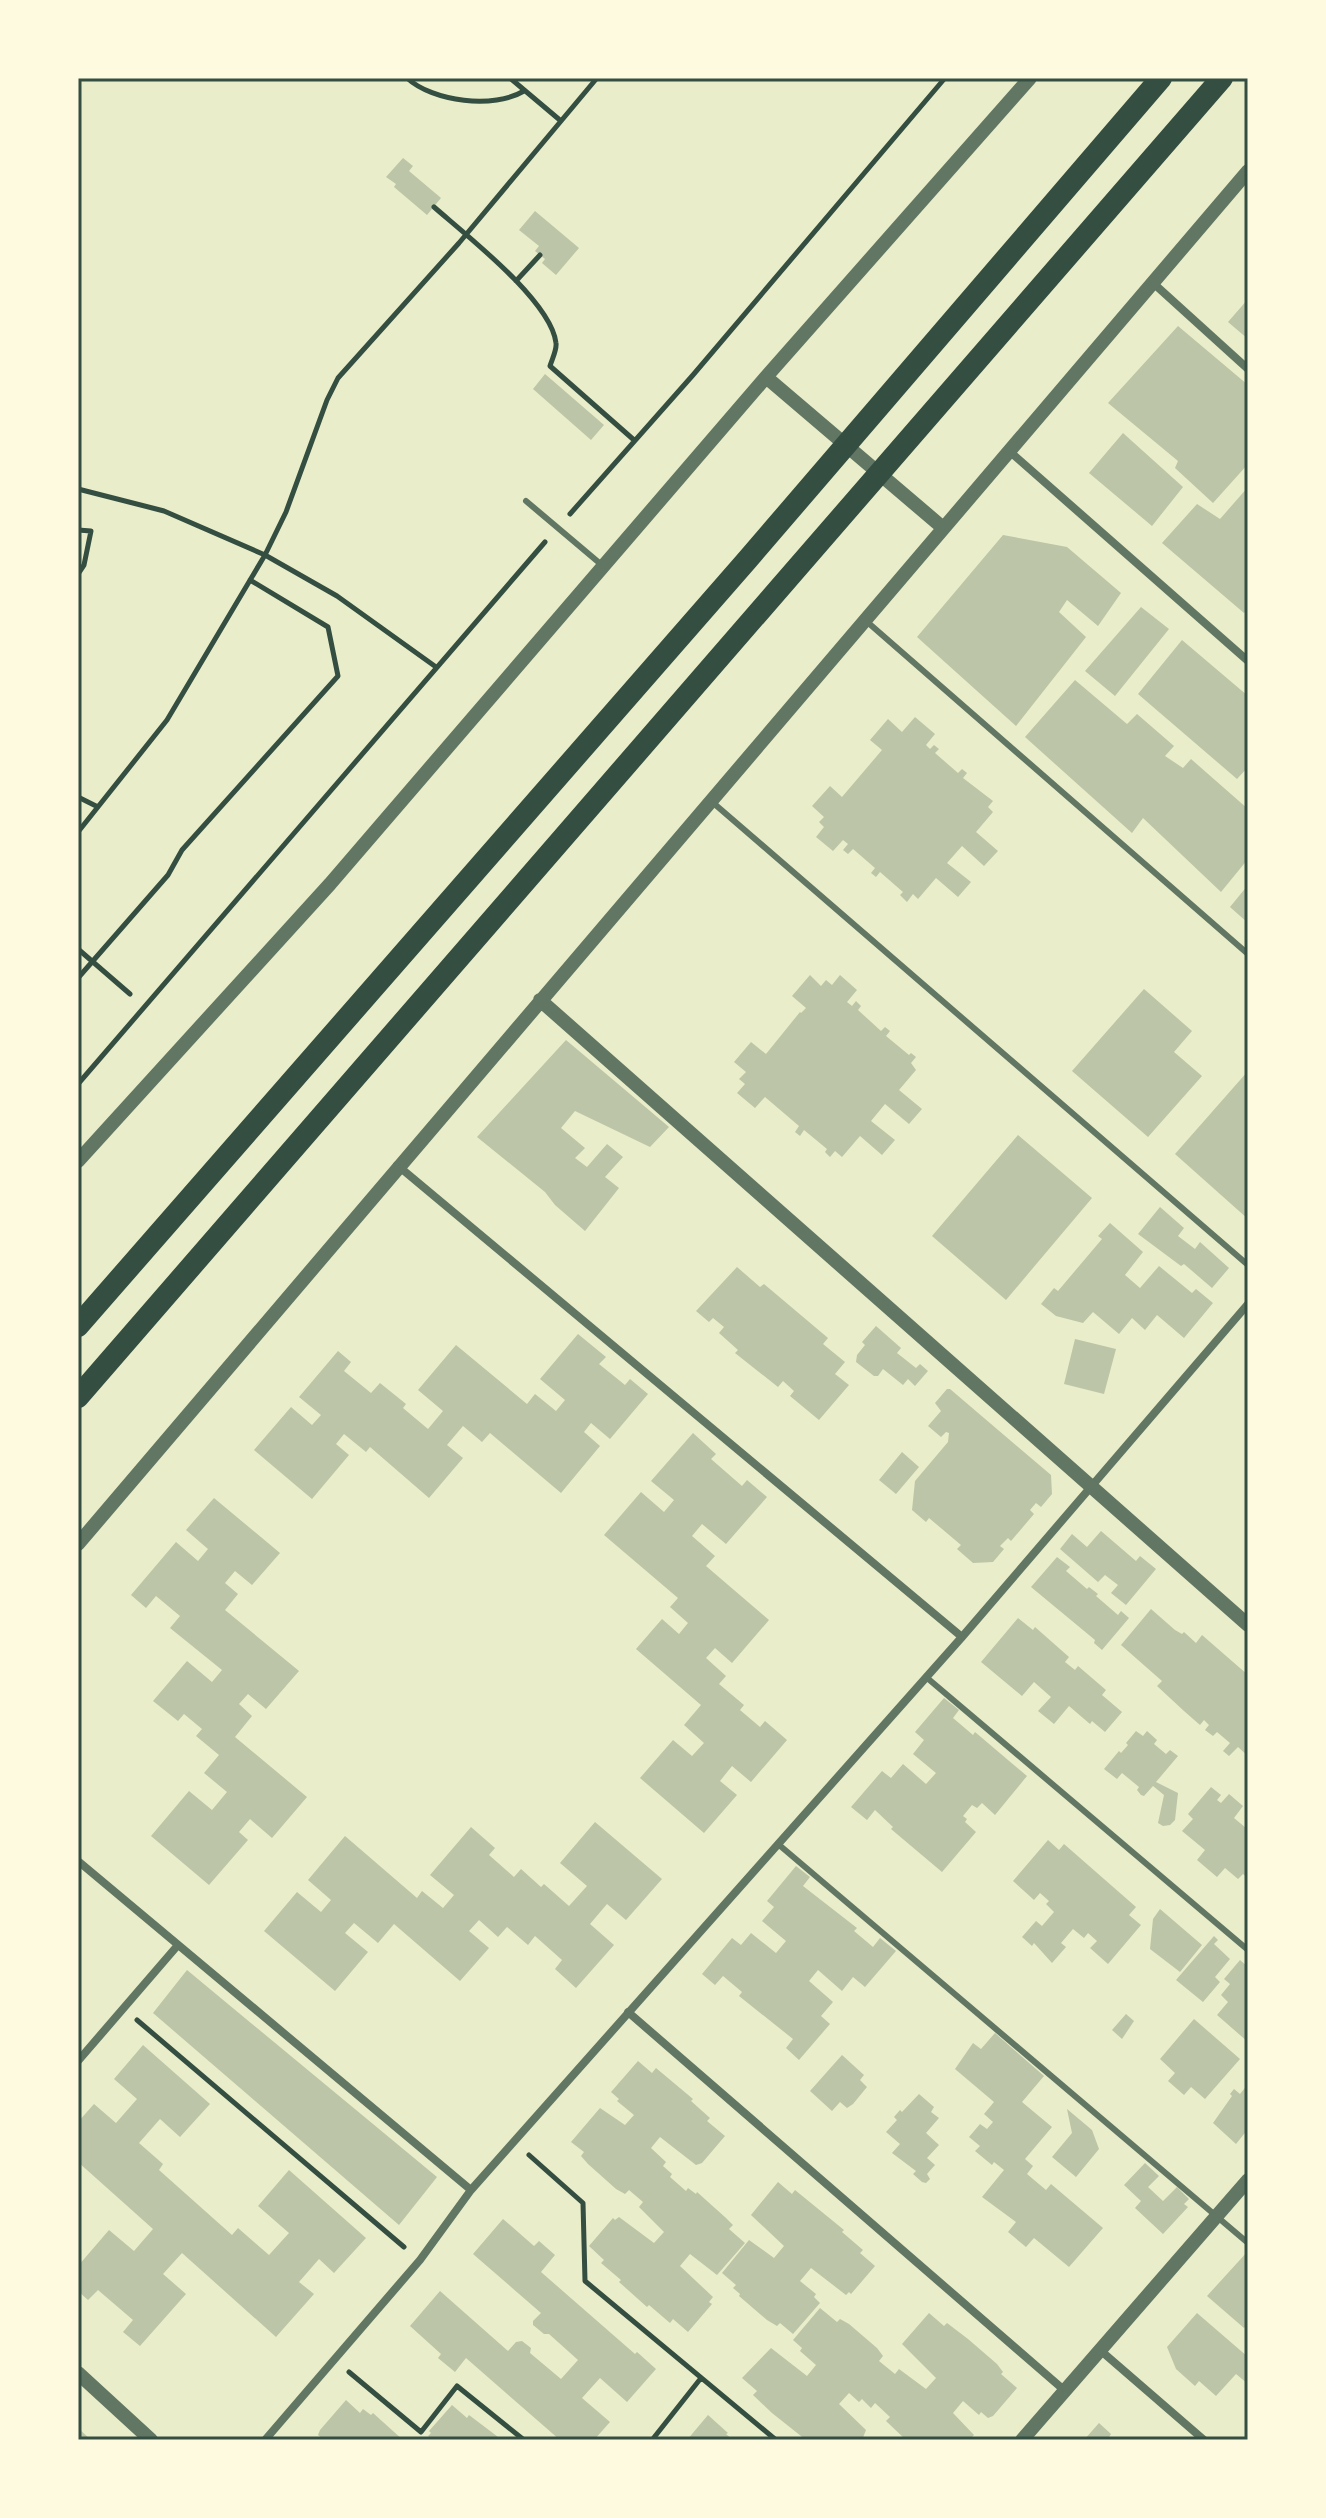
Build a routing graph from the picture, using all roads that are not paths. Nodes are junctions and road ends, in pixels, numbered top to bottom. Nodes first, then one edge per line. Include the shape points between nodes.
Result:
1 (1030, 78) edge
2 (1161, 78) edge
3 (1222, 78) edge
4 (1248, 171) edge
5 (1152, 282) junction
6 (1248, 369) edge
7 (766, 377) junction
8 (1008, 450) junction
9 (526, 501) dead end
10 (942, 527) junction
11 (603, 566) junction
12 (863, 619) junction
13 (1248, 661) edge
14 (709, 798) junction
15 (1248, 954) edge
16 (540, 1000) junction
17 (78, 1161) edge
18 (397, 1165) junction
19 (1248, 1265) edge
20 (1248, 1304) edge
21 (78, 1326) edge
22 (78, 1397) edge
23 (1090, 1486) junction
24 (78, 1544) edge
25 (1248, 1625) edge
26 (962, 1637) junction
27 (926, 1677) junction
28 (778, 1844) junction
29 (78, 1861) edge
30 (178, 1945) junction
31 (1248, 1950) edge
32 (628, 2012) junction
33 (78, 2061) edge
34 (1248, 2180) edge
35 (471, 2190) junction
36 (1216, 2216) junction
37 (1248, 2243) edge
38 (1100, 2349) junction
39 (78, 2373) edge
40 (1064, 2390) junction
41 (151, 2440) edge
42 (265, 2440) edge
43 (1022, 2440) edge
44 (1204, 2440) edge

1 - 7 street
2 - 21 highway
3 - 22 highway
4 - 5 street
5 - 6 street
5 - 8 street
7 - 10 street
7 - 11 street
8 - 10 street
8 - 13 street
9 - 11 lane
10 - 12 street
11 - 17 street via 330,884
12 - 14 street
12 - 15 lane
14 - 16 street
14 - 19 lane
16 - 18 street
16 - 23 street
18 - 24 street
18 - 26 street
20 - 23 street
23 - 25 street
23 - 26 street
26 - 27 street
27 - 28 street
27 - 31 lane
28 - 32 street
28 - 36 lane
29 - 30 street
30 - 33 street
30 - 35 street
32 - 35 street
32 - 40 street
34 - 36 street
35 - 42 street via 420,2260
36 - 37 lane
36 - 38 street
38 - 40 street
38 - 44 street
39 - 41 street
40 - 43 street

